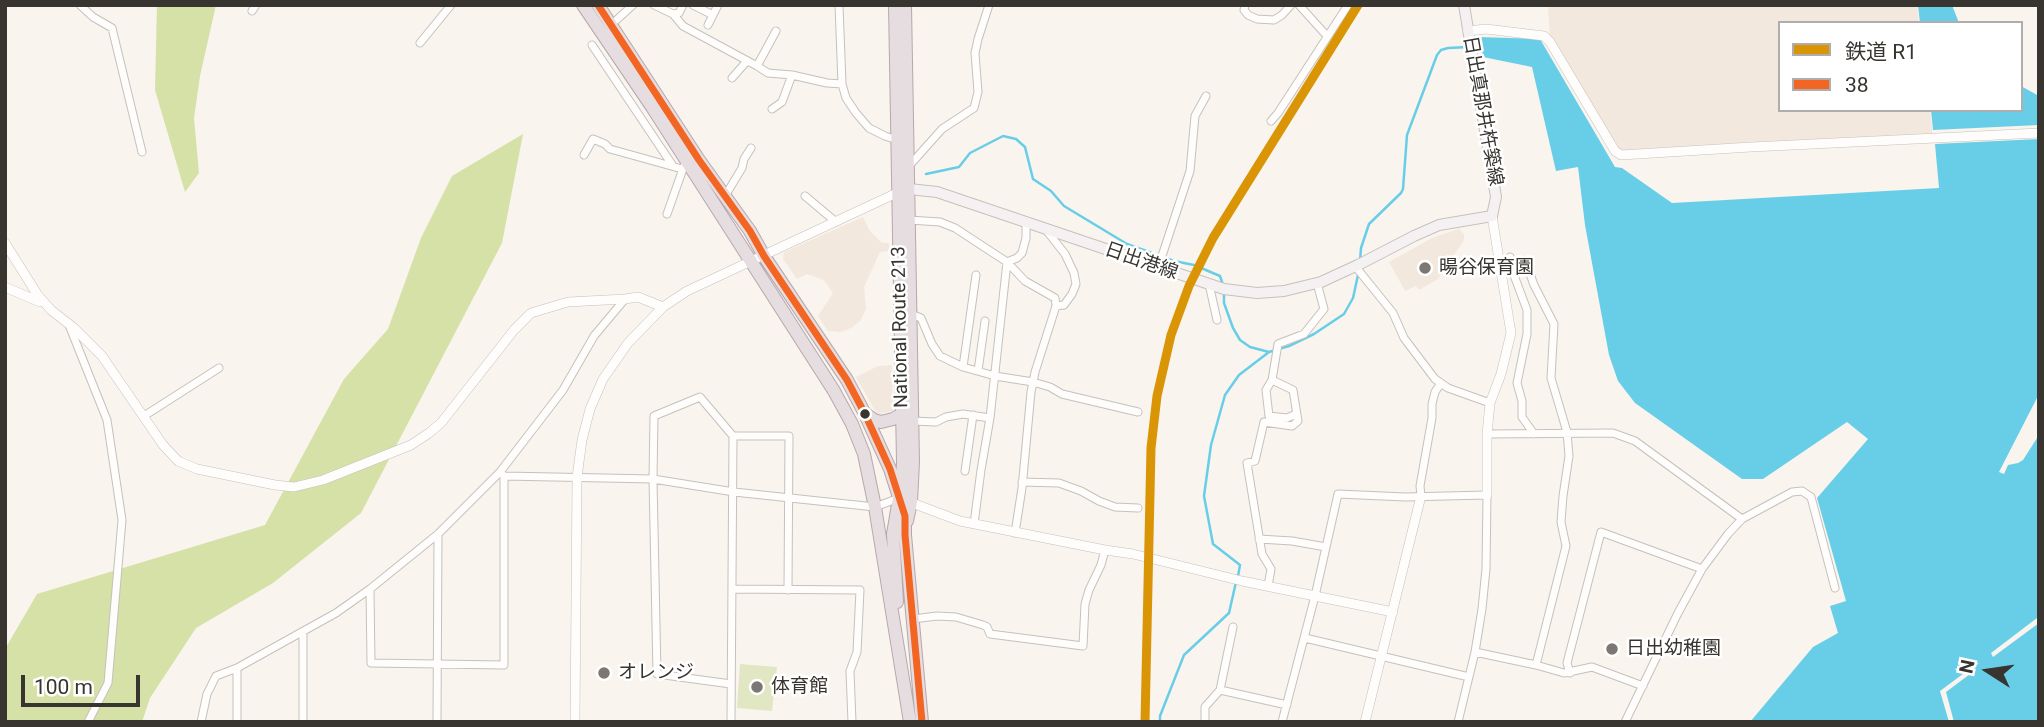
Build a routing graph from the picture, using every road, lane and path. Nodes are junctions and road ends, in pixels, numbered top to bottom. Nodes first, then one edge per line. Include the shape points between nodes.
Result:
1 (80, 5) edge
2 (450, 5) edge
3 (583, 5) edge
4 (598, 5) edge
5 (633, 5) edge
6 (683, 5) edge
7 (693, 5) edge
8 (718, 5) edge
9 (839, 5) edge
10 (895, 5) edge
11 (905, 5) edge
12 (989, 5) edge
13 (1245, 5) edge
14 (1291, 5) edge
15 (1299, 5) edge
16 (1348, 5) edge
17 (1464, 5) edge
18 (656, 6) edge
19 (674, 15) junction
20 (713, 15) junction
21 (612, 24) junction
22 (708, 25) dead end
23 (776, 31) dead end
24 (1468, 31) junction
25 (1327, 36) junction
26 (420, 43) dead end
27 (592, 45) dead end
28 (747, 61) junction
29 (757, 66) junction
30 (792, 75) junction
31 (732, 78) dead end
32 (842, 84) junction
33 (1206, 96) dead end
34 (772, 108) dead end
35 (1271, 121) dead end
36 (2039, 133) edge
37 (903, 141) junction
38 (751, 148) dead end
39 (142, 152) dead end
40 (584, 155) dead end
41 (681, 166) junction
42 (909, 167) junction
43 (904, 191) junction
44 (725, 196) junction
45 (805, 196) dead end
46 (667, 214) dead end
47 (1492, 216) junction
48 (909, 220) junction
49 (836, 222) junction
50 (1026, 222) junction
51 (1046, 229) junction
52 (5, 243) edge
53 (764, 256) junction
54 (1510, 257) dead end
55 (1525, 260) dead end
56 (751, 262) junction
57 (1007, 262) junction
58 (1357, 266) junction
59 (1158, 268) junction
60 (976, 275) dead end
61 (1209, 284) junction
62 (1317, 284) junction
63 (5, 287) edge
64 (625, 299) junction
65 (45, 304) junction
66 (1056, 306) junction
67 (663, 307) junction
68 (911, 314) junction
69 (1217, 320) dead end
70 (985, 321) dead end
71 (69, 324) junction
72 (963, 367) junction
73 (219, 368) dead end
74 (978, 371) junction
75 (995, 376) junction
76 (1272, 380) junction
77 (1033, 382) junction
78 (1441, 383) junction
79 (1490, 403) junction
80 (1138, 412) dead end
81 (865, 414) junction
82 (144, 415) junction
83 (973, 415) junction
84 (1294, 415) dead end
85 (907, 418) junction
86 (990, 418) junction
87 (1567, 432) junction
88 (1487, 434) junction
89 (1534, 434) junction
90 (733, 436) junction
91 (965, 471) dead end
92 (503, 474) junction
93 (577, 477) junction
94 (653, 479) junction
95 (1022, 482) junction
96 (734, 492) junction
97 (1487, 495) junction
98 (1421, 496) junction
99 (789, 497) junction
100 (905, 500) junction
101 (875, 507) junction
102 (1138, 508) dead end
103 (1742, 519) junction
104 (974, 524) junction
105 (1015, 533) junction
106 (438, 534) junction
107 (1259, 539) junction
108 (1326, 547) junction
109 (1105, 550) junction
110 (1702, 569) junction
111 (1268, 586) junction
112 (1835, 588) dead end
113 (370, 589) junction
114 (732, 589) junction
115 (788, 590) junction
116 (1315, 596) junction
117 (1393, 612) junction
118 (913, 619) junction
119 (1233, 627) dead end
120 (303, 632) junction
121 (1305, 638) junction
122 (899, 648) junction
123 (1475, 652) junction
124 (1381, 657) junction
125 (436, 664) junction
126 (1536, 665) junction
127 (237, 668) junction
128 (1570, 673) junction
129 (1469, 677) junction
130 (731, 684) junction
131 (1643, 686) junction
132 (1220, 690) junction
133 (1287, 705) junction
134 (88, 722) edge
135 (201, 722) edge
136 (237, 722) edge
137 (303, 722) edge
138 (437, 722) edge
139 (575, 722) edge
140 (731, 722) edge
141 (852, 722) edge
142 (910, 722) edge
143 (922, 722) edge
144 (1205, 722) edge
145 (1282, 722) edge
146 (1365, 722) edge
147 (1458, 722) edge
148 (1625, 722) edge

1 - 39 street via 112,28
2 - 26 street
3 - 41 highway
4 - 21 highway
5 - 21 street
6 - 19 street
7 - 20 street
8 - 20 street
9 - 32 street
10 - 37 highway, National Route 213
11 - 37 highway, National Route 213
12 - 42 street via 975,53 978,92 974,108 943,129
13 - 14 street via 1248,15 1274,20
15 - 25 street
16 - 25 street
17 - 24 main road, 日出真那井杵築線
18 - 19 street
19 - 28 street via 683,26
20 - 22 street
21 - 44 highway
23 - 29 street
24 - 36 street via 1544,36 1621,155
24 - 47 main road, 日出真那井杵築線 via 1496,197
25 - 35 street
27 - 41 street
28 - 29 street
28 - 31 street
29 - 30 street via 768,73
30 - 32 street
30 - 34 street via 782,102
32 - 37 street via 846,98 869,128
33 - 59 street via 1195,116 1190,171
37 - 42 highway, National Route 213
37 - 43 highway, National Route 213
38 - 44 street
40 - 41 street via 593,139 610,149
41 - 46 street
41 - 56 highway
42 - 43 highway, National Route 213
43 - 48 highway, National Route 213
43 - 49 street
43 - 50 main road, 日出港線 via 937,192
43 - 85 highway, National Route 213
44 - 53 highway
45 - 49 street
47 - 58 main road, 日出港線 via 1438,225
47 - 79 street via 1511,333
48 - 57 street via 954,228
48 - 68 highway, National Route 213
49 - 53 street
50 - 51 main road, 日出港線
50 - 57 street via 1023,253
51 - 59 main road, 日出港線
51 - 66 street via 1065,254 1076,284 1064,305
52 - 65 street
53 - 56 street
53 - 81 highway
54 - 89 street via 1527,310 1517,383 1522,417
55 - 87 street via 1554,324 1551,378
56 - 67 street
56 - 101 highway via 852,424 864,454
57 - 66 street via 1025,281 1055,298
57 - 75 street
58 - 62 main road, 日出港線
58 - 78 street via 1394,313 1404,338
59 - 61 main road, 日出港線
60 - 72 street
61 - 62 main road, 日出港線 via 1256,293
61 - 69 street
62 - 76 street via 1324,309 1304,334 1278,344
63 - 65 street
64 - 67 street via 638,297
64 - 82 street via 568,302 531,313 429,433 411,445 294,487 197,469 178,461
64 - 92 street via 594,336 563,390
65 - 71 street
66 - 77 street
67 - 93 street via 628,343 603,379 590,409
68 - 72 street via 920,318 940,356
68 - 85 highway, National Route 213
70 - 74 street
71 - 82 street via 102,356
71 - 134 street via 107,420 122,520 108,683
72 - 74 street
73 - 82 street
74 - 75 street
75 - 77 street
75 - 86 street
76 - 84 street via 1266,390 1269,416
76 - 107 street via 1293,390 1298,421 1292,426 1264,422 1255,461 1247,463
77 - 80 street via 1062,394
77 - 95 street
78 - 79 street
78 - 98 street via 1432,404
79 - 88 street
81 - 85 highway via 881,422
81 - 100 highway
83 - 85 street via 936,422
83 - 86 street
83 - 91 street
85 - 100 highway, National Route 213
86 - 104 street
87 - 89 street
87 - 103 street via 1613,433 1635,441
87 - 126 street via 1569,456 1561,522 1566,546
88 - 89 street
88 - 97 street
90 - 94 street via 700,397 654,416
90 - 96 street
90 - 99 street via 789,436
92 - 93 street
92 - 106 street
92 - 125 street via 504,665
93 - 94 street
93 - 139 street
94 - 96 street
94 - 130 street via 657,674
95 - 102 street via 1059,483 1115,507
95 - 105 street
96 - 99 street
96 - 114 street
97 - 98 street
97 - 123 street via 1486,569
98 - 108 street via 1338,494
98 - 117 street
99 - 101 street
99 - 115 street
100 - 101 street
100 - 104 street
100 - 118 highway
100 - 122 highway, National Route 213 via 894,520
101 - 122 highway
103 - 110 street
103 - 112 street via 1792,492 1802,491 1811,497
104 - 105 street
105 - 109 street
106 - 113 street
106 - 125 street
107 - 108 street
107 - 111 street via 1271,569
108 - 116 street
109 - 111 street
109 - 118 street via 1085,604 1083,646 990,634 983,625 956,617
110 - 128 street via 1601,532 1567,663
110 - 131 street
111 - 116 street
113 - 120 street
113 - 125 street via 371,663
114 - 115 street
114 - 130 street
115 - 141 street via 860,590 857,652 850,671
116 - 117 street
116 - 121 street
117 - 124 street
118 - 143 highway
119 - 132 street
120 - 127 street
120 - 137 street
121 - 124 street
121 - 133 street
122 - 142 highway
123 - 126 street
123 - 129 street
124 - 129 street
124 - 146 street
125 - 138 street
126 - 128 street
127 - 135 street via 213,679
127 - 136 street
128 - 131 street via 1592,667
129 - 147 street
130 - 140 street
131 - 148 street
132 - 133 street
132 - 144 street via 1205,707
133 - 145 street

